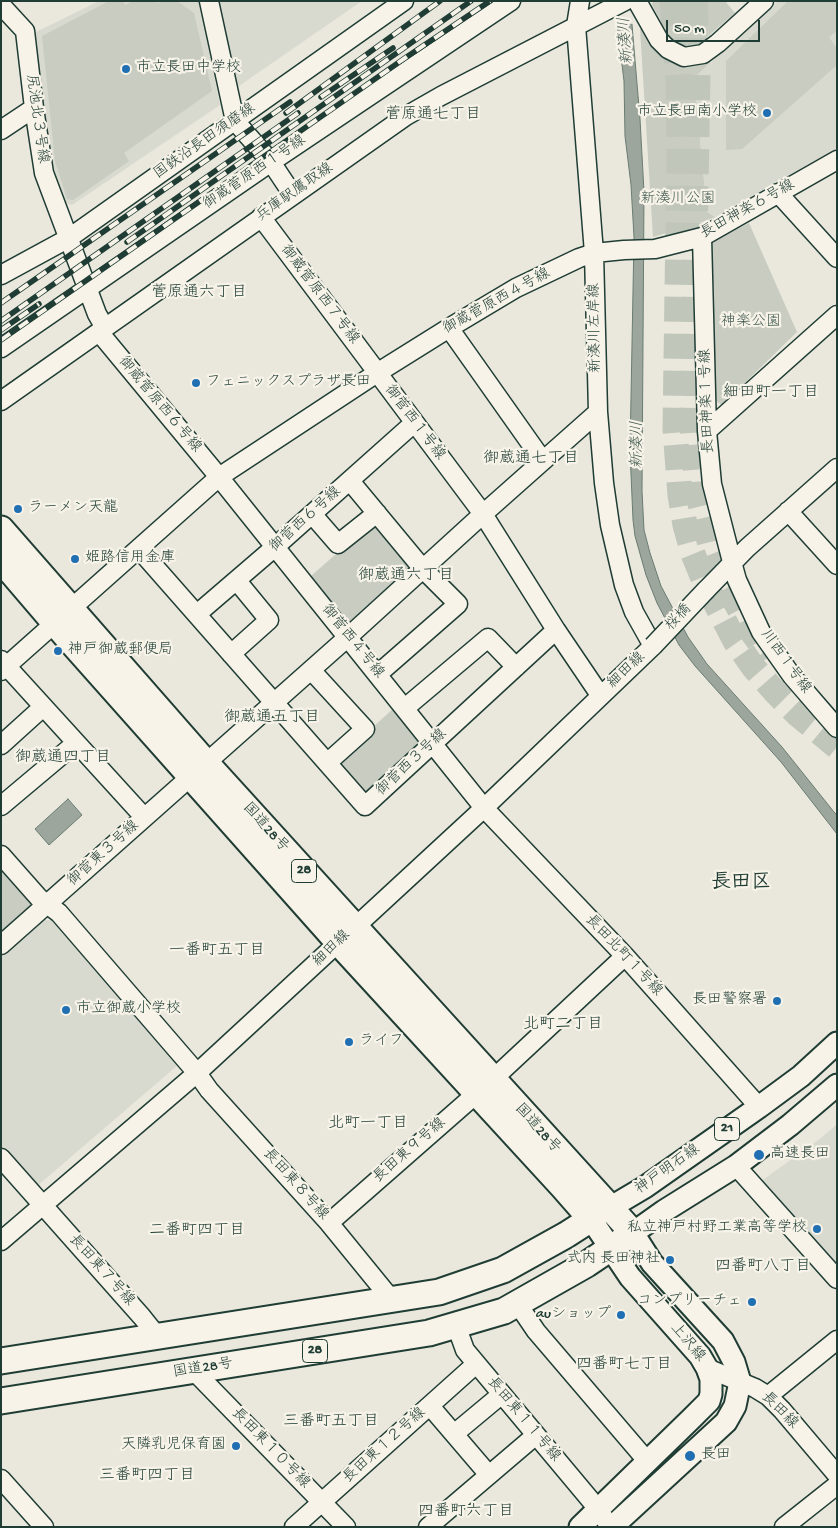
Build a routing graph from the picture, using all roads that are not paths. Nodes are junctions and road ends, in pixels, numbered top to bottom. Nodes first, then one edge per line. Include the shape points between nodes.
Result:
1 (209, 1) edge
2 (404, 1) edge
3 (511, 1) edge
4 (580, 1) edge
5 (625, 1) edge
6 (637, 1) edge
7 (764, 1) edge
8 (5, 7) edge
9 (576, 26) junction
10 (34, 108) junction
11 (235, 121) junction
12 (1, 130) edge
13 (837, 160) edge
14 (271, 162) junction
15 (778, 194) junction
16 (293, 195) junction
17 (261, 217) junction
18 (702, 237) junction
19 (69, 238) junction
20 (624, 250) joint
21 (594, 253) junction
22 (837, 258) edge
23 (1, 275) edge
24 (88, 288) junction
25 (837, 315) edge
26 (449, 328) junction
27 (102, 330) junction
28 (1, 348) edge
29 (377, 373) junction
30 (1, 401) edge
31 (598, 412) junction
32 (414, 424) junction
33 (707, 431) junction
34 (543, 461) junction
35 (837, 468) edge
36 (219, 477) junction
37 (350, 481) junction
38 (788, 511) junction
39 (377, 512) junction
40 (312, 514) junction
41 (483, 514) junction
42 (1, 529) edge
43 (275, 547) junction
44 (138, 549) junction
45 (1, 560) edge
46 (732, 562) junction
47 (837, 565) edge
48 (424, 569) junction
49 (237, 581) junction
50 (196, 614) junction
51 (63, 616) junction
52 (556, 630) junction
53 (348, 637) junction
54 (653, 646) junction
55 (231, 654) junction
56 (3, 666) edge
57 (516, 667) junction
58 (311, 670) junction
59 (378, 674) junction
60 (600, 695) junction
61 (274, 704) junction
62 (43, 707) junction
63 (405, 708) junction
64 (837, 728) edge
65 (76, 743) junction
66 (433, 743) junction
67 (1, 745) edge
68 (327, 763) junction
69 (198, 770) junction
70 (1, 806) edge
71 (484, 808) junction
72 (144, 818) junction
73 (1, 855) edge
74 (48, 905) junction
75 (347, 935) junction
76 (1, 945) edge
77 (625, 956) junction
78 (837, 1043) edge
79 (197, 1073) junction
80 (837, 1085) edge
81 (484, 1087) junction
82 (759, 1107) junction
83 (1, 1158) edge
84 (736, 1166) junction
85 (43, 1205) junction
86 (601, 1214) junction
87 (329, 1223) junction
88 (633, 1234) junction
89 (1, 1241) edge
90 (611, 1248) junction
91 (837, 1279) edge
92 (391, 1299) junction
93 (517, 1303) junction
94 (456, 1325) junction
95 (158, 1337) junction
96 (835, 1345) edge
97 (1, 1361) edge
98 (476, 1364) junction
99 (707, 1368) junction
100 (194, 1371) junction
101 (740, 1382) junction
102 (502, 1394) junction
103 (768, 1396) junction
104 (1, 1401) edge
105 (430, 1406) junction
106 (454, 1434) junction
107 (536, 1435) junction
108 (648, 1462) junction
109 (837, 1474) edge
110 (488, 1476) junction
111 (1, 1479) edge
112 (837, 1485) edge
113 (322, 1502) junction
114 (598, 1509) junction
115 (790, 1525) edge
116 (44, 1527) edge
117 (294, 1527) edge
118 (346, 1527) edge
119 (428, 1527) edge
120 (580, 1527) edge
121 (611, 1527) edge

1 - 11 street
2 - 11 street, 国鉄沿長田須磨線
3 - 14 street, 御蔵菅原西１号線
4 - 9 street, 新湊川左岸線
5 - 9 street, 兵庫駅鷹取線
6 - 7 street via 659,40 684,57 703,54
8 - 10 street, 尻池北３号線 via 25,31
9 - 16 street, 兵庫駅鷹取線 via 409,114
9 - 21 street, 新湊川左岸線
10 - 12 street
10 - 19 street, 尻池北３号線 via 44,173
11 - 14 street
11 - 19 street, 国鉄沿長田須磨線
13 - 15 street, 長田神楽６号線
14 - 16 street
14 - 24 street, 御蔵菅原西１号線
15 - 18 street, 長田神楽６号線
15 - 22 street
16 - 17 street, 兵庫駅鷹取線
17 - 27 street, 兵庫駅鷹取線
17 - 29 street, 御蔵菅原西７号線
18 - 20 street, 長田神楽６号線 via 655,249
18 - 33 street, 長田神楽１号線
19 - 23 street, 国鉄沿長田須磨線
19 - 24 street, 尻池北３号線
20 - 21 street, 御蔵菅原西４号線
21 - 26 street, 御蔵菅原西４号線 via 516,288
21 - 31 street, 新湊川左岸線
24 - 27 street, 御蔵菅原西６号線
24 - 28 street, 御蔵菅原西１号線
25 - 33 street
26 - 29 street, 御蔵菅原西４号線
26 - 34 street
27 - 30 street, 兵庫駅鷹取線
27 - 36 street, 御蔵菅原西６号線
29 - 32 street, 御菅西１号線
29 - 36 street, 御菅西１号線
31 - 34 street, 御菅東３号線
31 - 54 street, 新湊川左岸線 via 605,492 624,585 634,612
32 - 37 street, 御菅西６号線
32 - 41 street, 御菅西１号線
33 - 46 street, 長田神楽１号線 via 712,484
34 - 41 street, 御菅東３号線
35 - 38 street
36 - 43 street, 御菅西４号線
36 - 44 street, 御菅西１号線
37 - 39 street
37 - 40 street, 御菅西６号線
38 - 46 street
38 - 47 street
39 - 40 street via 338,544
39 - 48 street
40 - 43 street, 御菅西６号線
41 - 48 street, 御菅東３号線
41 - 52 street, 御菅西１号線
42 - 51 highway, 国道28号 / 28
43 - 49 street, 御菅西６号線
43 - 53 street, 御菅西４号線
44 - 50 street, 御菅西３号線
44 - 51 street, 御菅西１号線
45 - 51 highway, 国道28号 / 28
46 - 54 street, 桜橋, bridge
46 - 64 street, 川西１号線 via 761,632 792,676
48 - 53 street, 御菅東３号線
48 - 59 street via 458,604
49 - 50 street, 御菅西６号線
49 - 55 street via 269,620
50 - 55 street, 御菅西３号線
51 - 56 street, 御菅西１号線
51 - 69 highway, 国道28号 / 28
52 - 57 street, 御菅西３号線
52 - 60 street, 御菅西１号線
53 - 58 street, 御菅東３号線
53 - 59 street, 御菅西４号線
54 - 60 street, 細田線
55 - 61 street, 御菅西３号線
56 - 62 street
57 - 63 street via 488,638
57 - 66 street, 御菅西３号線
58 - 61 street, 御菅東３号線
58 - 68 street via 365,729
59 - 63 street, 御菅西４号線
60 - 71 street, 細田線
61 - 68 street, 御菅西３号線
61 - 69 street, 御菅東３号線
62 - 65 street
62 - 67 street
63 - 66 street, 御菅西４号線
65 - 70 street
65 - 72 street
66 - 68 street, 御菅西３号線 via 365,806
66 - 71 street, 御菅西４号線
69 - 72 street, 御菅東３号線
69 - 75 highway, 国道28号 / 28
71 - 75 street, 細田線
71 - 77 street, 長田北町１号線
72 - 74 street, 御菅東３号線
73 - 74 street, 長田東８号線
74 - 76 street, 御菅東３号線
74 - 79 street, 長田東８号線
75 - 79 street, 細田線
75 - 81 highway, 国道28号 / 28
77 - 81 street, 長田東９号線
77 - 82 street, 長田北町１号線
78 - 82 main road, 神戸明石線 / 21 via 801,1076
79 - 85 street, 細田線
79 - 87 street, 長田東８号線
80 - 84 main road, 神戸明石線 / 21
81 - 86 highway, 国道28号 / 28
81 - 87 street, 長田東９号線
82 - 86 main road, 神戸明石線 / 21
83 - 85 street, 長田東７号線
84 - 88 main road, 神戸明石線 / 21
84 - 91 street
85 - 89 street, 細田線
85 - 95 street, 長田東７号線
86 - 88 highway, 国道28号 / 28
86 - 90 main road, 上沢線
86 - 92 highway via 504,1270 439,1292
87 - 92 street, 長田東８号線
88 - 90 highway, 国道28号 / 28
88 - 101 main road, 上沢線 via 650,1260 723,1341
90 - 93 highway, 国道28号 / 28
90 - 99 main road, 上沢線 via 630,1276
92 - 95 highway
93 - 94 highway, 国道28号 / 28 via 504,1311
93 - 108 street via 536,1331
94 - 98 street, 長田東１１号線 via 465,1350
94 - 100 highway, 国道28号 / 28
95 - 97 highway
96 - 103 street
98 - 102 street, 長田東１１号線
98 - 105 street, 長田東１２号線
99 - 101 street, 長田線
99 - 108 main road, 上沢線 via 712,1386 709,1401
100 - 104 highway, 国道28号 / 28
100 - 113 street, 長田東１０号線
101 - 103 street, 長田線
101 - 121 main road via 735,1406 726,1422
102 - 106 street
102 - 107 street, 長田東１１号線
103 - 109 street, 長田線
105 - 106 street
105 - 113 street, 長田東１２号線
106 - 110 street
107 - 110 street
107 - 114 street, 長田東１１号線
108 - 114 main road, 上沢線
110 - 119 street
111 - 116 street
112 - 115 street
113 - 117 street, 長田東１２号線
113 - 118 street, 長田東１０号線
114 - 120 main road, 上沢線
114 - 121 street, 長田東１１号線

